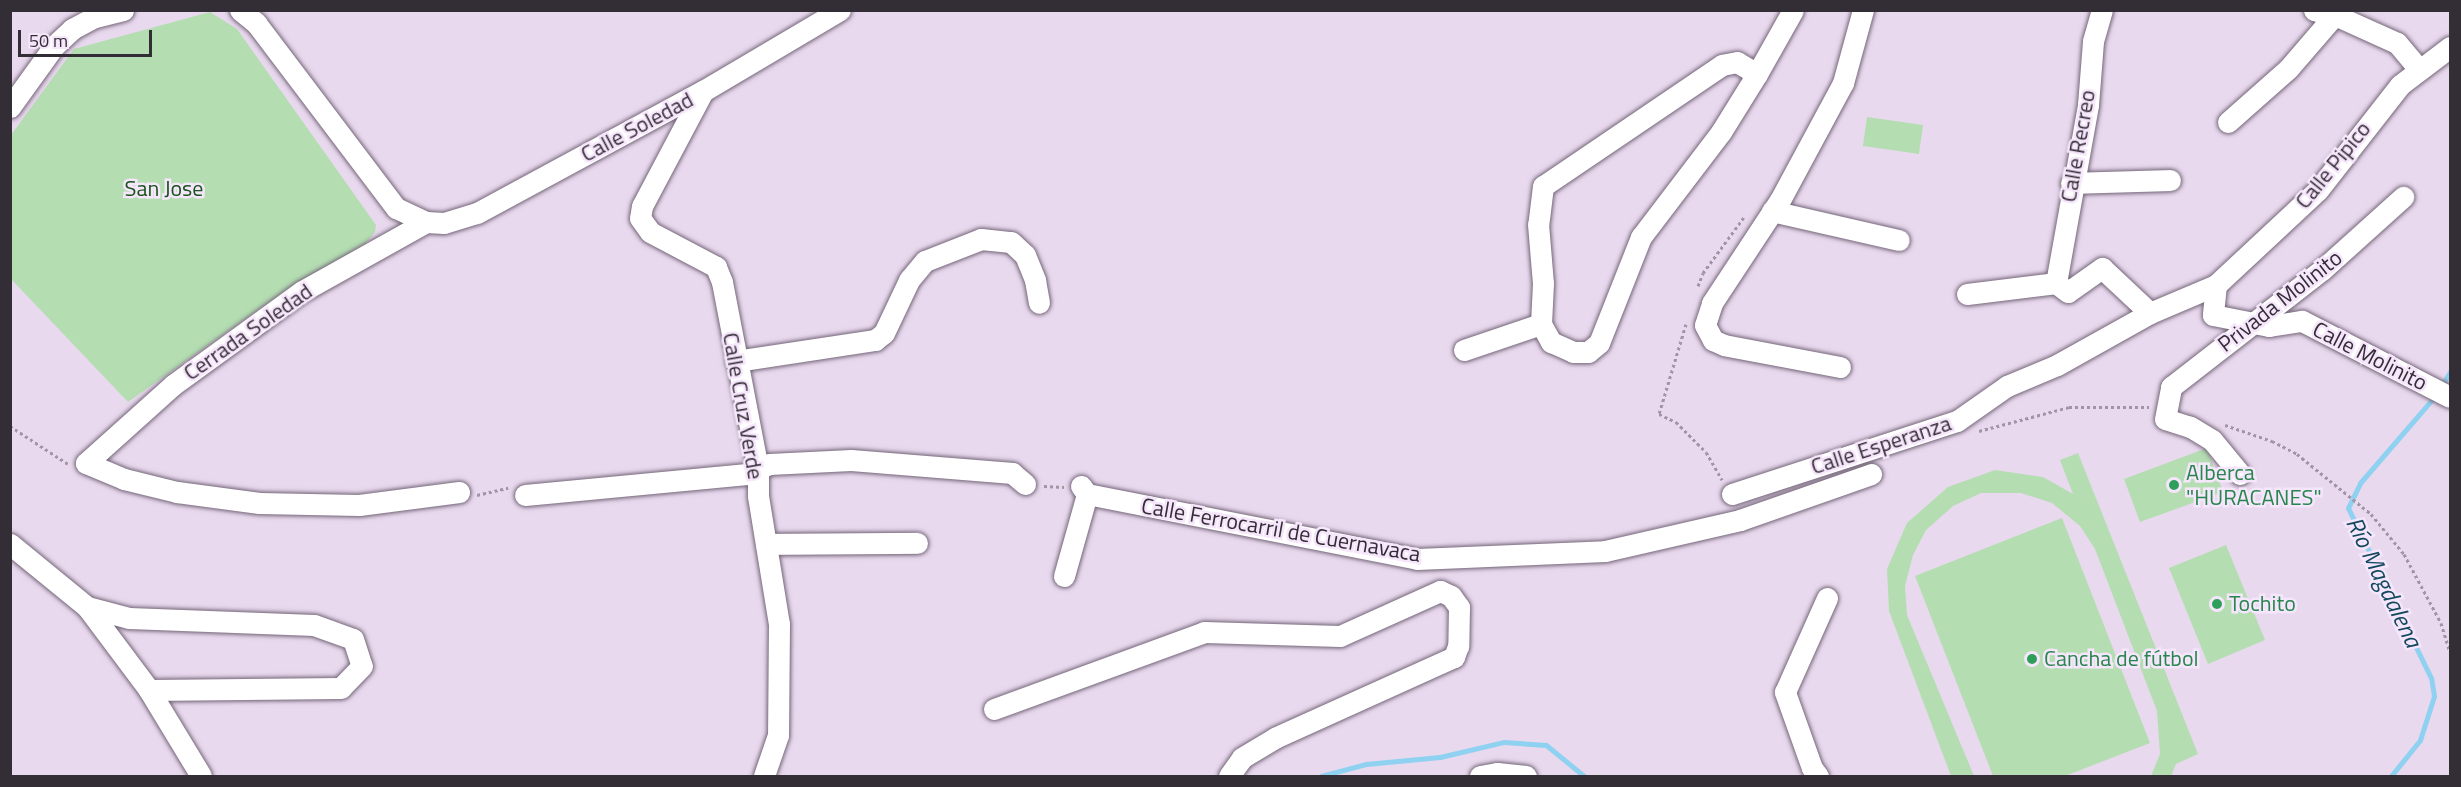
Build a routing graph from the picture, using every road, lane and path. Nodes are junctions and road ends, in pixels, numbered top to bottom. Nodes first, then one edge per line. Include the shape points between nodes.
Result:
1 (123, 10) edge
2 (240, 10) edge
3 (840, 10) edge
4 (1793, 10) edge
5 (1863, 10) edge
6 (2102, 10) edge
7 (2314, 10) edge
8 (2362, 10) edge
9 (2338, 13) edge
10 (2451, 47) edge
11 (2419, 69) junction
12 (1757, 74) junction
13 (703, 91) junction
14 (10, 107) edge
15 (2228, 122) dead end
16 (2170, 180) dead end
17 (2071, 183) junction
18 (2403, 196) dead end
19 (1772, 211) junction
20 (426, 222) junction
21 (1899, 240) dead end
22 (2056, 283) junction
23 (2216, 285) junction
24 (1967, 294) dead end
25 (1039, 303) dead end
26 (2150, 313) junction
27 (1541, 324) junction
28 (2252, 325) junction
29 (1464, 350) dead end
30 (736, 361) junction
31 (1840, 367) dead end
32 (2451, 397) edge
33 (2159, 408) junction
34 (2220, 423) dead end
35 (1977, 431) dead end
36 (758, 469) junction
37 (1871, 474) dead end
38 (2240, 474) dead end
39 (1025, 484) joint
40 (1084, 490) junction
41 (459, 492) dead end
42 (1732, 494) dead end
43 (525, 495) dead end
44 (917, 543) dead end
45 (10, 544) edge
46 (766, 544) junction
47 (1064, 576) dead end
48 (1827, 598) dead end
49 (87, 607) junction
50 (2451, 652) edge
51 (149, 690) junction
52 (994, 709) dead end
53 (201, 777) edge
54 (765, 777) edge
55 (1229, 777) edge
56 (1480, 777) edge
57 (1526, 777) edge
58 (1818, 777) edge

1 - 14 street via 72,29 54,46
2 - 20 street via 256,23 396,208
3 - 13 street, Calle Soledad
4 - 12 street
5 - 19 street via 1843,83
6 - 17 street, Calle Recreo via 2093,41 2088,105
7 - 9 street
8 - 9 street
9 - 11 street via 2397,43
9 - 15 street via 2288,69
10 - 11 street, Calle Pipico
11 - 23 street, Calle Pipico via 2366,123 2318,190
12 - 27 street via 1721,132 1641,237 1599,343 1588,352 1573,352 1551,342
12 - 27 street via 1737,62 1722,65 1543,186 1538,224 1543,283
13 - 20 street, Calle Soledad via 477,213 444,223
13 - 30 street, Calle Cruz Verde via 642,206 640,218 650,232 716,267
16 - 17 street
17 - 22 street, Calle Recreo
18 - 28 street, Privada Molinito via 2323,269
19 - 21 street
19 - 31 street via 1712,303 1706,325 1713,340 1724,345
20 - 41 street, Cerrada Soledad via 301,292 173,385 86,463 124,479 177,492 258,503 359,505
22 - 24 street
22 - 26 street via 2068,292 2102,268
23 - 26 street, Calle Esperanza
23 - 28 street, Calle Molinito via 2213,315
25 - 30 street via 1025,255 1011,242 981,239 925,261 909,280 884,333 875,340
26 - 42 street, Calle Esperanza via 2057,365 2007,386 1957,421
27 - 29 street
28 - 32 street, Calle Molinito via 2302,321
28 - 33 street, Privada Molinito via 2171,387
30 - 36 street, Calle Cruz Verde
33 - 35 path via 2107,404 2069,407
33 - 38 street via 2165,419 2212,440
34 - 50 path via 2297,454 2371,514 2404,554 2441,623
36 - 39 street via 769,464 851,460 1012,473
36 - 43 street via 747,474
36 - 46 street, Calle Cruz Verde
37 - 40 street, Calle Ferrocarril de Cuernavaca via 1740,520 1605,550 1417,559
39 - 40 path
40 - 47 street
44 - 46 street
45 - 49 street
46 - 54 street, Calle Cruz Verde via 779,624 778,735
48 - 58 street via 1785,692
49 - 51 street
49 - 51 street via 129,618 314,625 353,639 362,666 341,688
51 - 53 street
52 - 55 street via 1204,632 1340,636 1440,591 1451,596 1459,607 1454,657 1275,738 1242,758
56 - 57 street via 1497,773

